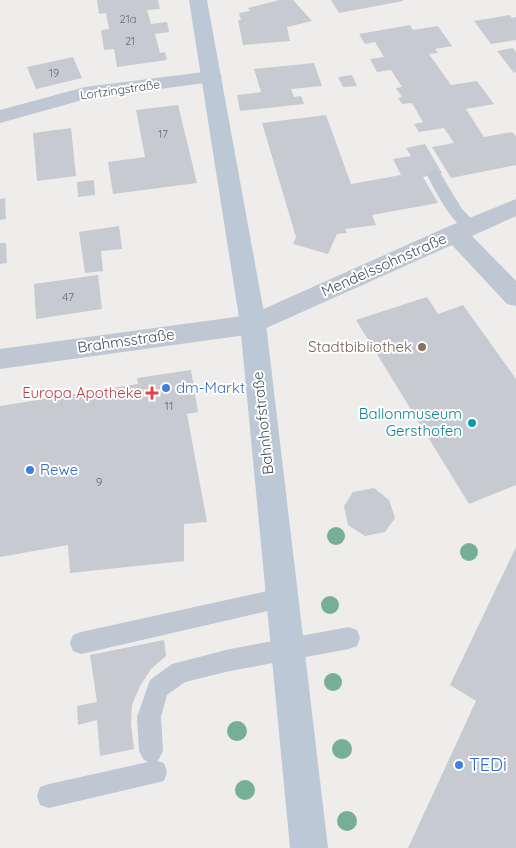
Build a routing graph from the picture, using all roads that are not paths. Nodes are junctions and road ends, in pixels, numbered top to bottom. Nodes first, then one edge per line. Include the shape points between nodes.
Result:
1 (200, 0) edge
2 (212, 77) junction
3 (0, 117) edge
4 (434, 175) dead end
5 (516, 207) edge
6 (463, 230) junction
7 (516, 296) edge
8 (253, 324) junction
9 (0, 359) edge
10 (281, 598) junction
11 (349, 638) dead end
12 (82, 643) dead end
13 (286, 649) junction
14 (49, 796) dead end
15 (309, 848) edge

1 - 2 main road, Bahnhofstraße
2 - 3 street, Lortzingstraße via 85,93
2 - 8 main road, Bahnhofstraße
4 - 6 lane via 457,213
5 - 6 street, Mendelssohnstraße
6 - 7 street
6 - 8 street, Mendelssohnstraße
8 - 9 street, Brahmsstraße
8 - 10 main road, Bahnhofstraße
10 - 12 lane
10 - 13 main road, Bahnhofstraße
11 - 13 lane
13 - 14 lane via 180,672 158,688 149,717 153,761
13 - 15 main road, Bahnhofstraße

